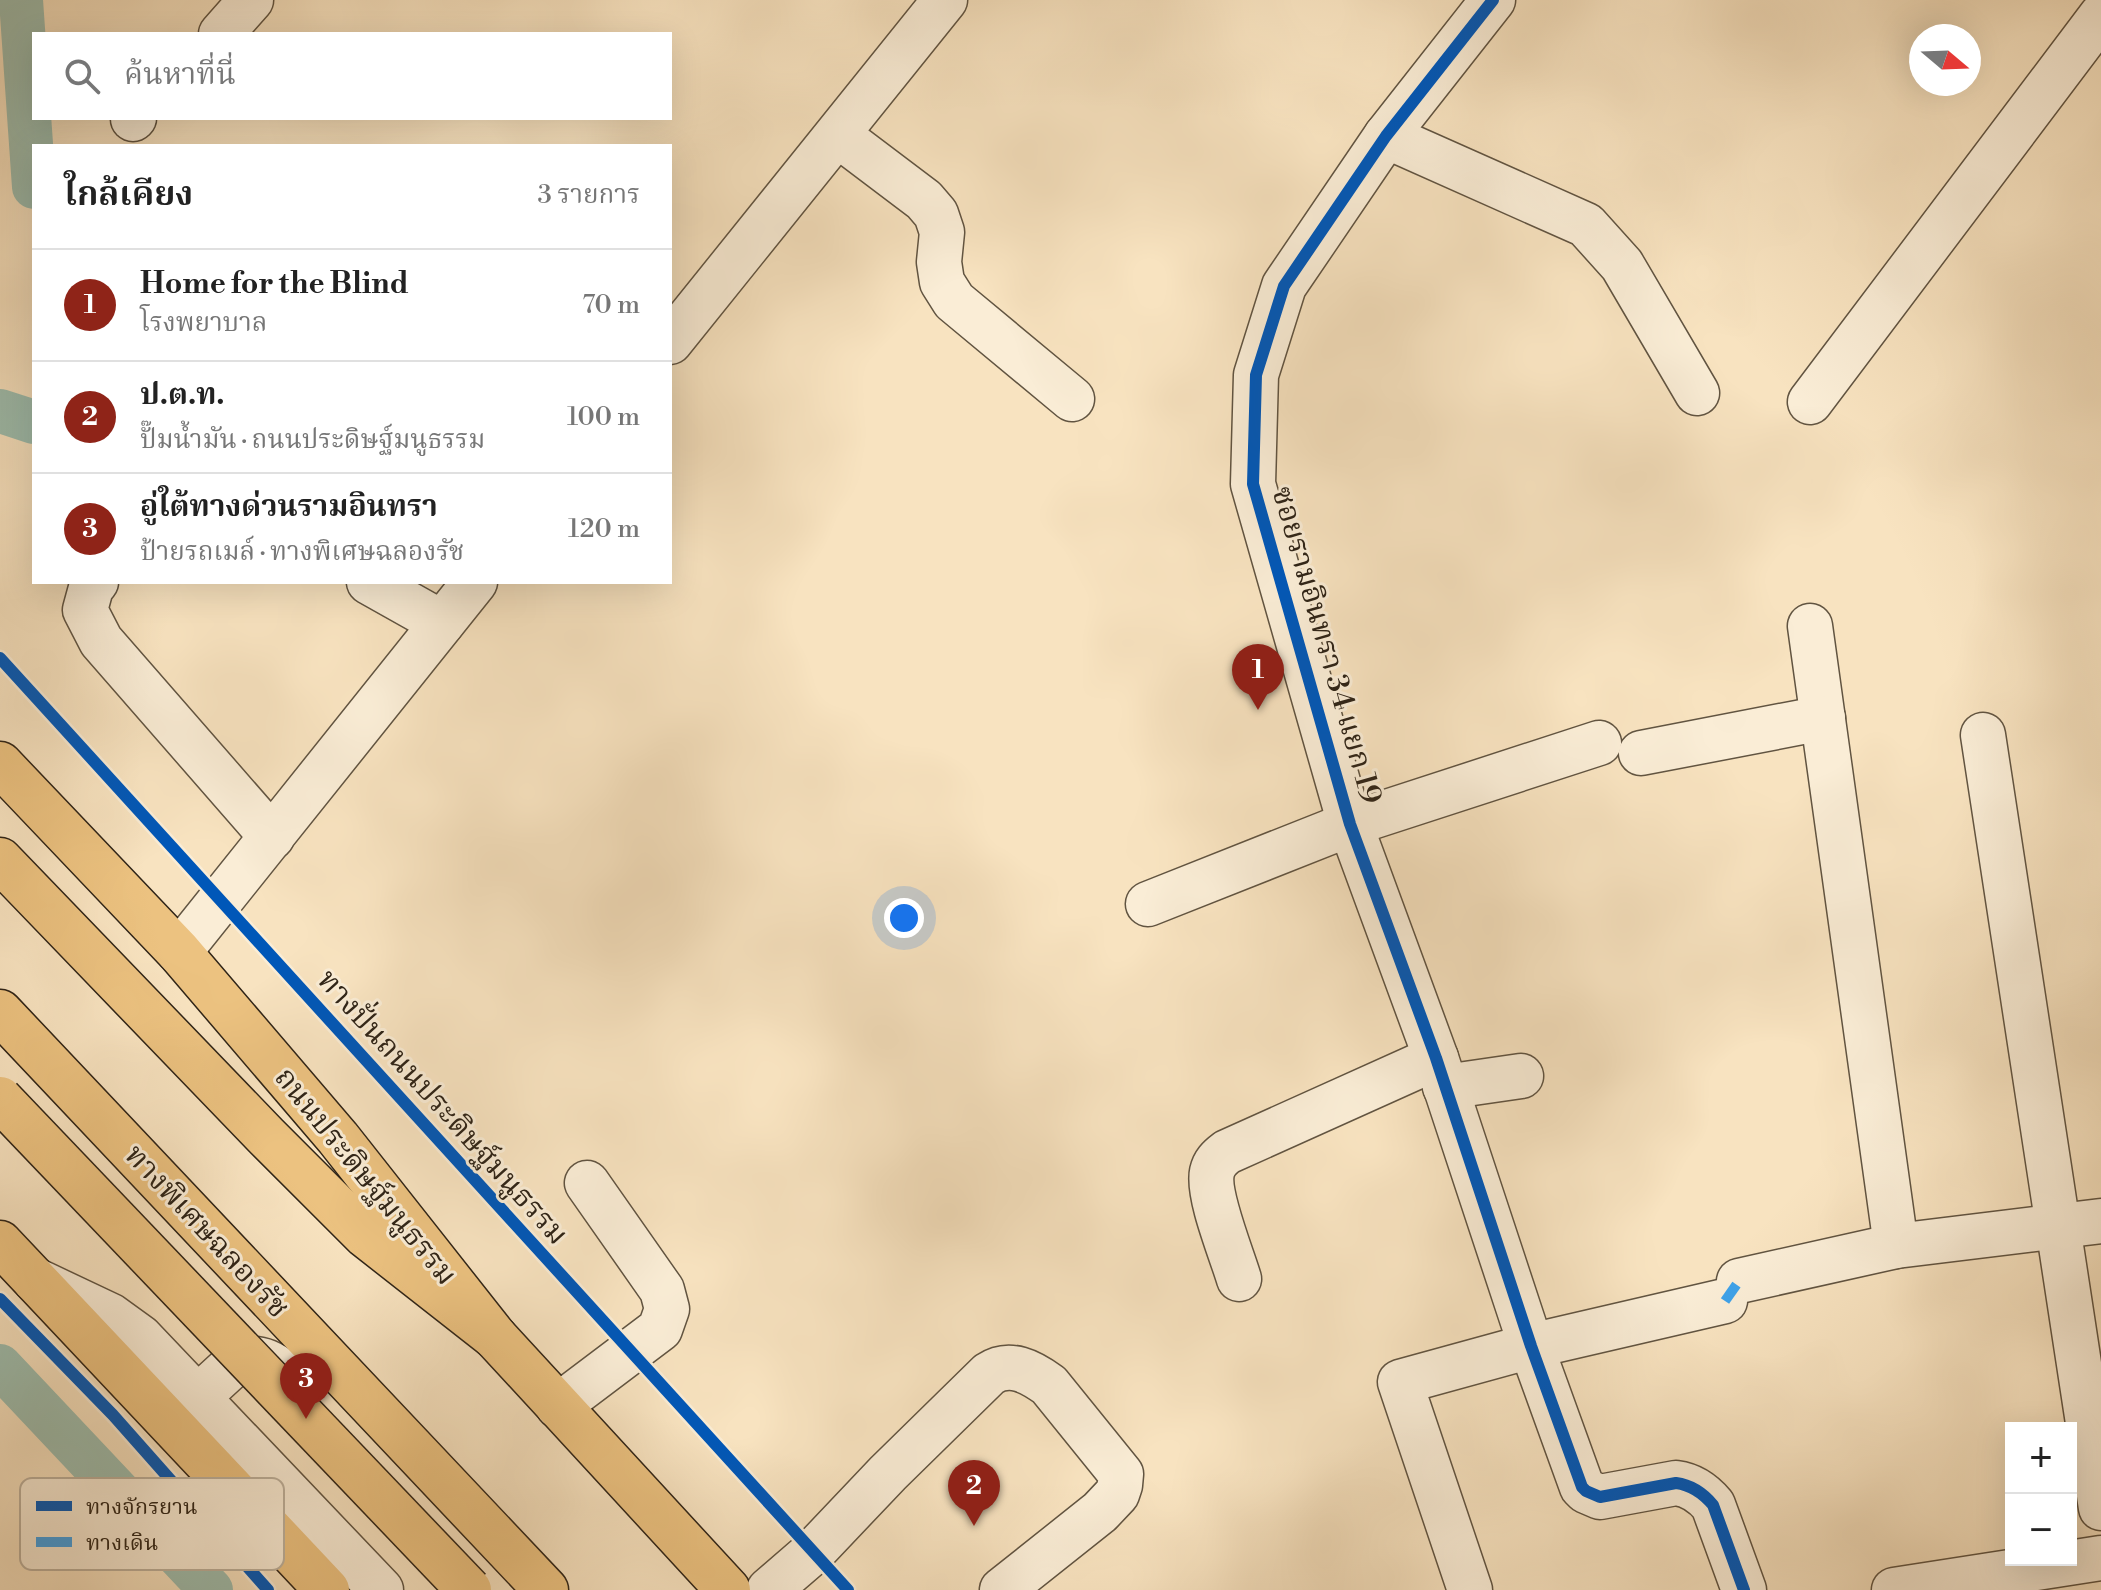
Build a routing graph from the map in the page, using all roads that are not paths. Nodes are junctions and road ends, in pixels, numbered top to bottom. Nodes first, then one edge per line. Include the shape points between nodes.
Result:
1 (219, 0) edge
2 (251, 0) edge
3 (945, 0) edge
4 (1493, 0) edge
5 (2101, 16) edge
6 (221, 32) edge
7 (223, 32) edge
8 (838, 135) junction
9 (1386, 136) junction
10 (672, 340) edge
11 (1697, 393) dead end
12 (1072, 399) dead end
13 (1810, 402) dead end
14 (94, 584) edge
15 (373, 584) edge
16 (473, 584) edge
17 (442, 623) junction
18 (1810, 626) dead end
19 (1823, 718) junction
20 (1983, 735) dead end
21 (1599, 743) dead end
22 (1641, 753) dead end
23 (0, 764) edge
24 (1350, 824) junction
25 (272, 837) junction
26 (0, 860) edge
27 (1148, 904) dead end
28 (179, 952) junction
29 (0, 1012) edge
30 (1441, 1072) junction
31 (1521, 1076) dead end
32 (0, 1099) edge
33 (587, 1183) dead end
34 (2101, 1221) edge
35 (2058, 1226) junction
36 (0, 1243) edge
37 (1896, 1246) junction
38 (34, 1279) junction
39 (1239, 1279) dead end
40 (495, 1337) junction
41 (1531, 1346) junction
42 (198, 1397) junction
43 (558, 1406) junction
44 (221, 1478) edge
45 (275, 1478) edge
46 (284, 1488) edge
47 (2101, 1508) edge
48 (284, 1544) edge
49 (2101, 1558) edge
50 (327, 1590) edge
51 (381, 1590) edge
52 (469, 1590) edge
53 (489, 1590) edge
54 (546, 1590) edge
55 (728, 1590) edge
56 (769, 1590) edge
57 (1002, 1590) edge
58 (1470, 1590) edge
59 (1744, 1590) edge
60 (1894, 1590) edge

1 - 6 street
2 - 7 street
3 - 8 street
4 - 9 street, ซอยรามอินทรา 34 แยก 19
5 - 13 street
8 - 10 street
8 - 12 street via 936,214 942,232 942,282 954,301
9 - 11 street via 1586,225 1622,265
9 - 24 street, ซอยรามอินทรา 34 แยก 19 via 1284,286 1256,375 1253,484
14 - 25 street via 85,610 101,641
15 - 17 street
16 - 17 street
17 - 25 street
18 - 19 street
19 - 22 street
19 - 37 street
20 - 35 street
21 - 24 street
23 - 28 main road, ถนนประดิษฐ์มนูธรรม
24 - 27 street
24 - 30 street, ซอยรามอินทรา 34 แยก 19
25 - 28 street
26 - 40 main road via 365,1235
28 - 40 main road, ถนนประดิษฐ์มนูธรรม via 338,1138
29 - 54 main road, ทางพิเศษฉลองรัช
30 - 31 street
30 - 39 street via 1217,1159 1211,1175 1213,1198
30 - 41 street, ซอยรามอินทรา 34 แยก 19
32 - 52 main road, ทางพิเศษฉลองรัช, bridge
33 - 43 street via 662,1290 667,1309 660,1329
34 - 35 street
35 - 37 street
35 - 47 street
36 - 38 main road
37 - 41 street
38 - 42 street via 121,1322
38 - 44 main road
40 - 43 main road, ถนนประดิษฐ์มนูธรรม
41 - 58 street via 1400,1382
41 - 59 street, ซอยรามอินทรา 34 แยก 19 via 1582,1487 1600,1497 1676,1483 1705,1495
42 - 45 street
42 - 53 street via 242,1360 261,1360 278,1368
43 - 55 main road, ถนนประดิษฐ์มนูธรรม
46 - 51 street
48 - 50 main road
49 - 60 street
56 - 57 street via 989,1374 1007,1366 1049,1385 1121,1474 1117,1494 1100,1512

